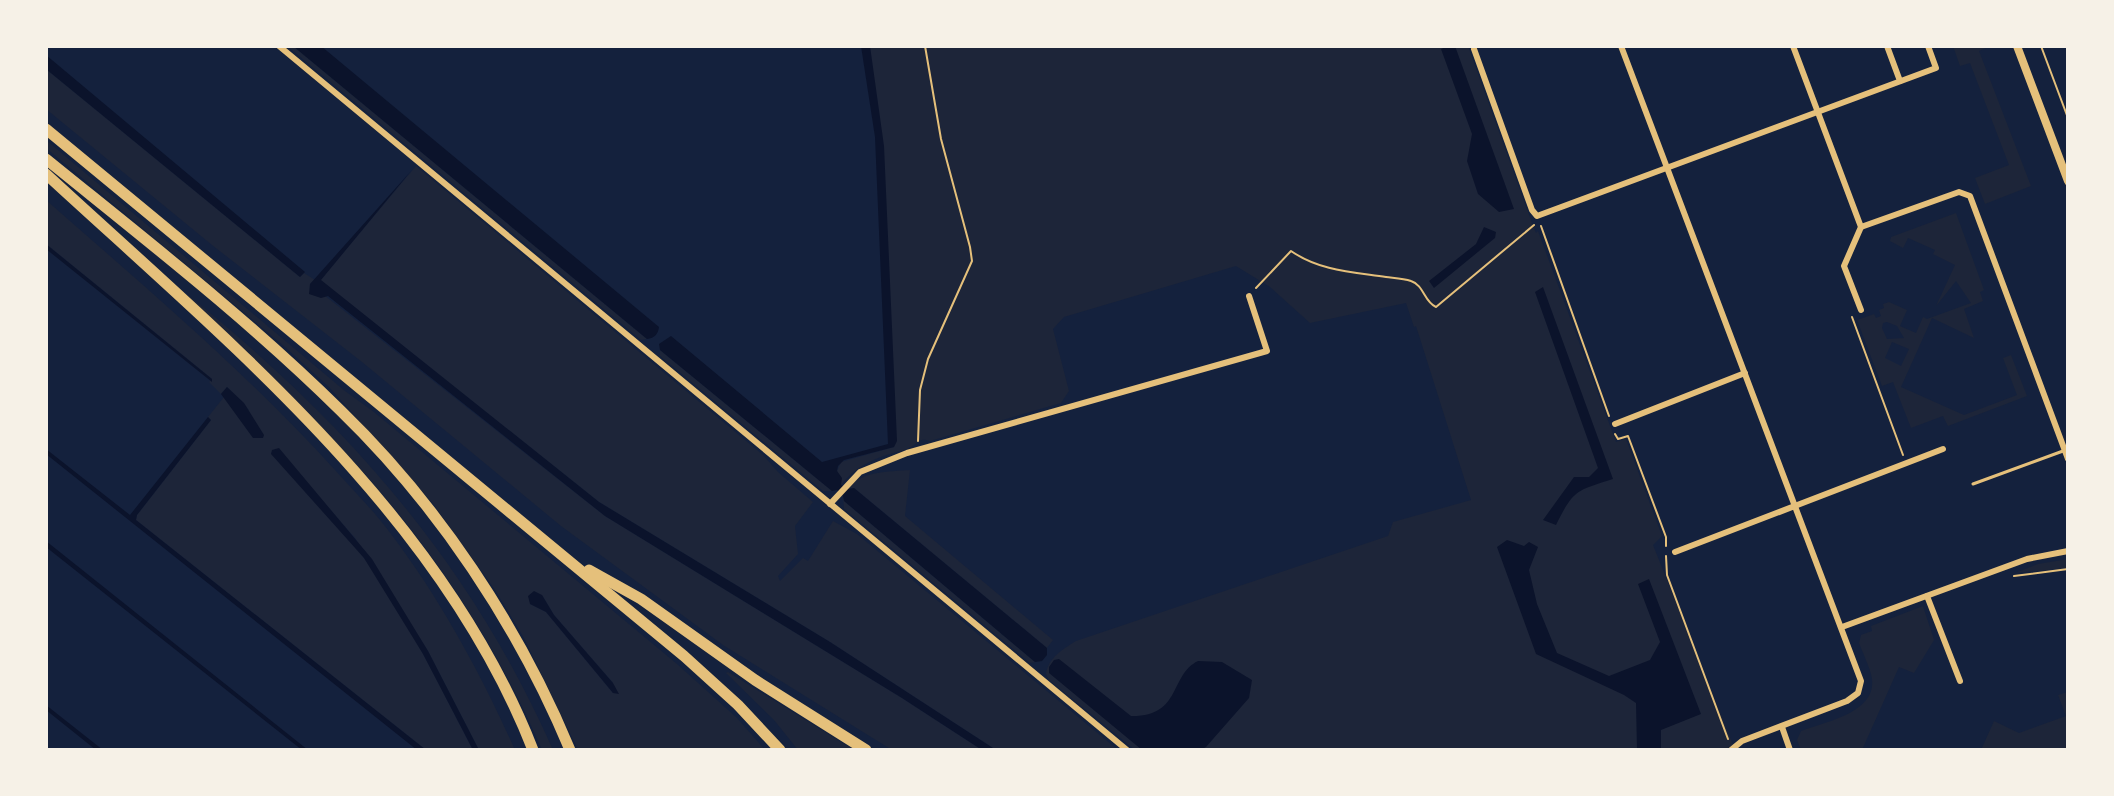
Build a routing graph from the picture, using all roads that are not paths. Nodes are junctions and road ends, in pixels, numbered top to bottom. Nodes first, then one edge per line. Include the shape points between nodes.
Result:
1 (279, 46) edge
2 (1621, 46) edge
3 (1793, 46) edge
4 (1887, 46) edge
5 (1928, 46) edge
6 (2017, 46) edge
7 (1474, 49) dead end
8 (1900, 81) junction
9 (1818, 112) junction
10 (46, 129) edge
11 (46, 159) edge
12 (1667, 168) junction
13 (46, 174) edge
14 (2068, 181) edge
15 (1861, 227) junction
16 (1249, 296) road end
17 (1861, 310) dead end
18 (1745, 373) junction
19 (1615, 424) dead end
20 (1943, 449) dead end
21 (2065, 450) junction
22 (2068, 459) edge
23 (1973, 484) dead end
24 (830, 504) junction
25 (1795, 507) junction
26 (2068, 551) edge
27 (1675, 552) dead end
28 (561, 554) junction
29 (1927, 596) junction
30 (1842, 627) junction
31 (1960, 681) dead end
32 (1782, 727) junction
33 (1731, 749) edge
34 (533, 750) edge
35 (570, 750) edge
36 (780, 750) edge
37 (866, 750) edge
38 (1127, 750) edge
39 (1790, 750) edge

1 - 24 street
2 - 12 street
3 - 9 street
4 - 8 street
5 - 8 street via 1936,68
6 - 14 street
7 - 12 street via 1537,216
8 - 9 street
9 - 12 street
9 - 15 street
10 - 28 highway
11 - 35 highway via 286,361 393,468 489,597 522,650
12 - 18 street
13 - 34 highway via 233,348 365,481 448,590
15 - 17 street via 1844,266
15 - 21 street via 1959,192 1970,196
16 - 24 street via 1267,351 917,450 860,472
18 - 19 street
18 - 25 street
20 - 25 street
21 - 22 street
21 - 23 lane
24 - 38 street
25 - 27 street
25 - 30 street
26 - 29 street via 2027,559
28 - 36 highway via 684,656
28 - 37 highway via 641,599
29 - 30 street
29 - 31 street
30 - 32 street via 1861,681 1858,693
32 - 33 street
32 - 39 street

